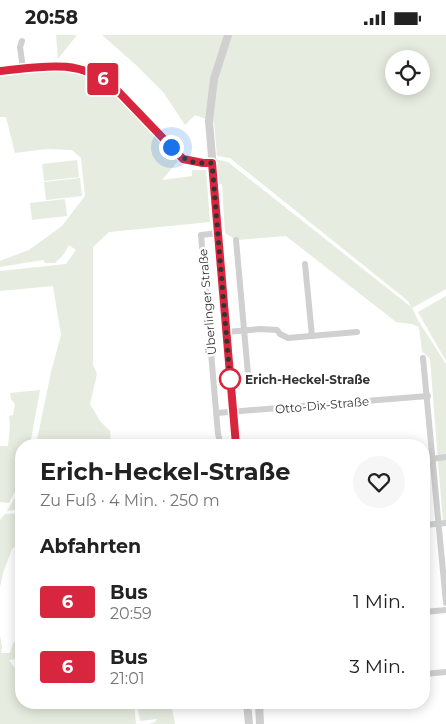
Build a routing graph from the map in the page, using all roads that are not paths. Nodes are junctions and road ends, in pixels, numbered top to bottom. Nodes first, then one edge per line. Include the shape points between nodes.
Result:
1 (228, 35) edge
2 (22, 41) dead end
3 (23, 69) junction
4 (0, 71) edge
5 (212, 163) junction
6 (218, 233) junction
7 (236, 240) dead end
8 (305, 264) dead end
9 (245, 331) junction
10 (226, 332) junction
11 (357, 332) dead end
12 (312, 336) junction
13 (423, 358) dead end
14 (248, 374) dead end
15 (428, 396) junction
16 (233, 412) junction
17 (216, 413) junction
18 (219, 439) edge
19 (235, 439) edge
20 (446, 457) edge
21 (433, 459) junction
22 (443, 523) edge
23 (430, 524) edge
24 (446, 603) edge
25 (446, 610) edge
26 (430, 611) edge
27 (446, 672) edge
28 (430, 673) edge
29 (248, 709) edge
30 (259, 709) edge
31 (250, 724) edge
32 (260, 724) edge

1 - 5 street, Überlinger Straße via 214,79 211,101
2 - 3 street
3 - 4 street
3 - 5 street via 77,67 99,76 112,85 183,159
5 - 6 street, Überlinger Straße
6 - 10 street, Überlinger Straße
6 - 17 street, Überlinger Straße via 201,235
7 - 9 street
8 - 12 street
9 - 10 street
9 - 12 street via 277,330 288,338
9 - 14 street
10 - 16 street, Überlinger Straße
11 - 12 street
13 - 15 street
15 - 16 street, Otto-Dix-Straße
15 - 21 street
16 - 17 street, Otto-Dix-Straße
16 - 19 street, Überlinger Straße
17 - 18 street, Überlinger Straße
20 - 21 street
21 - 22 street
22 - 23 street
22 - 24 street
25 - 26 street
27 - 28 street
29 - 31 street
30 - 32 street

